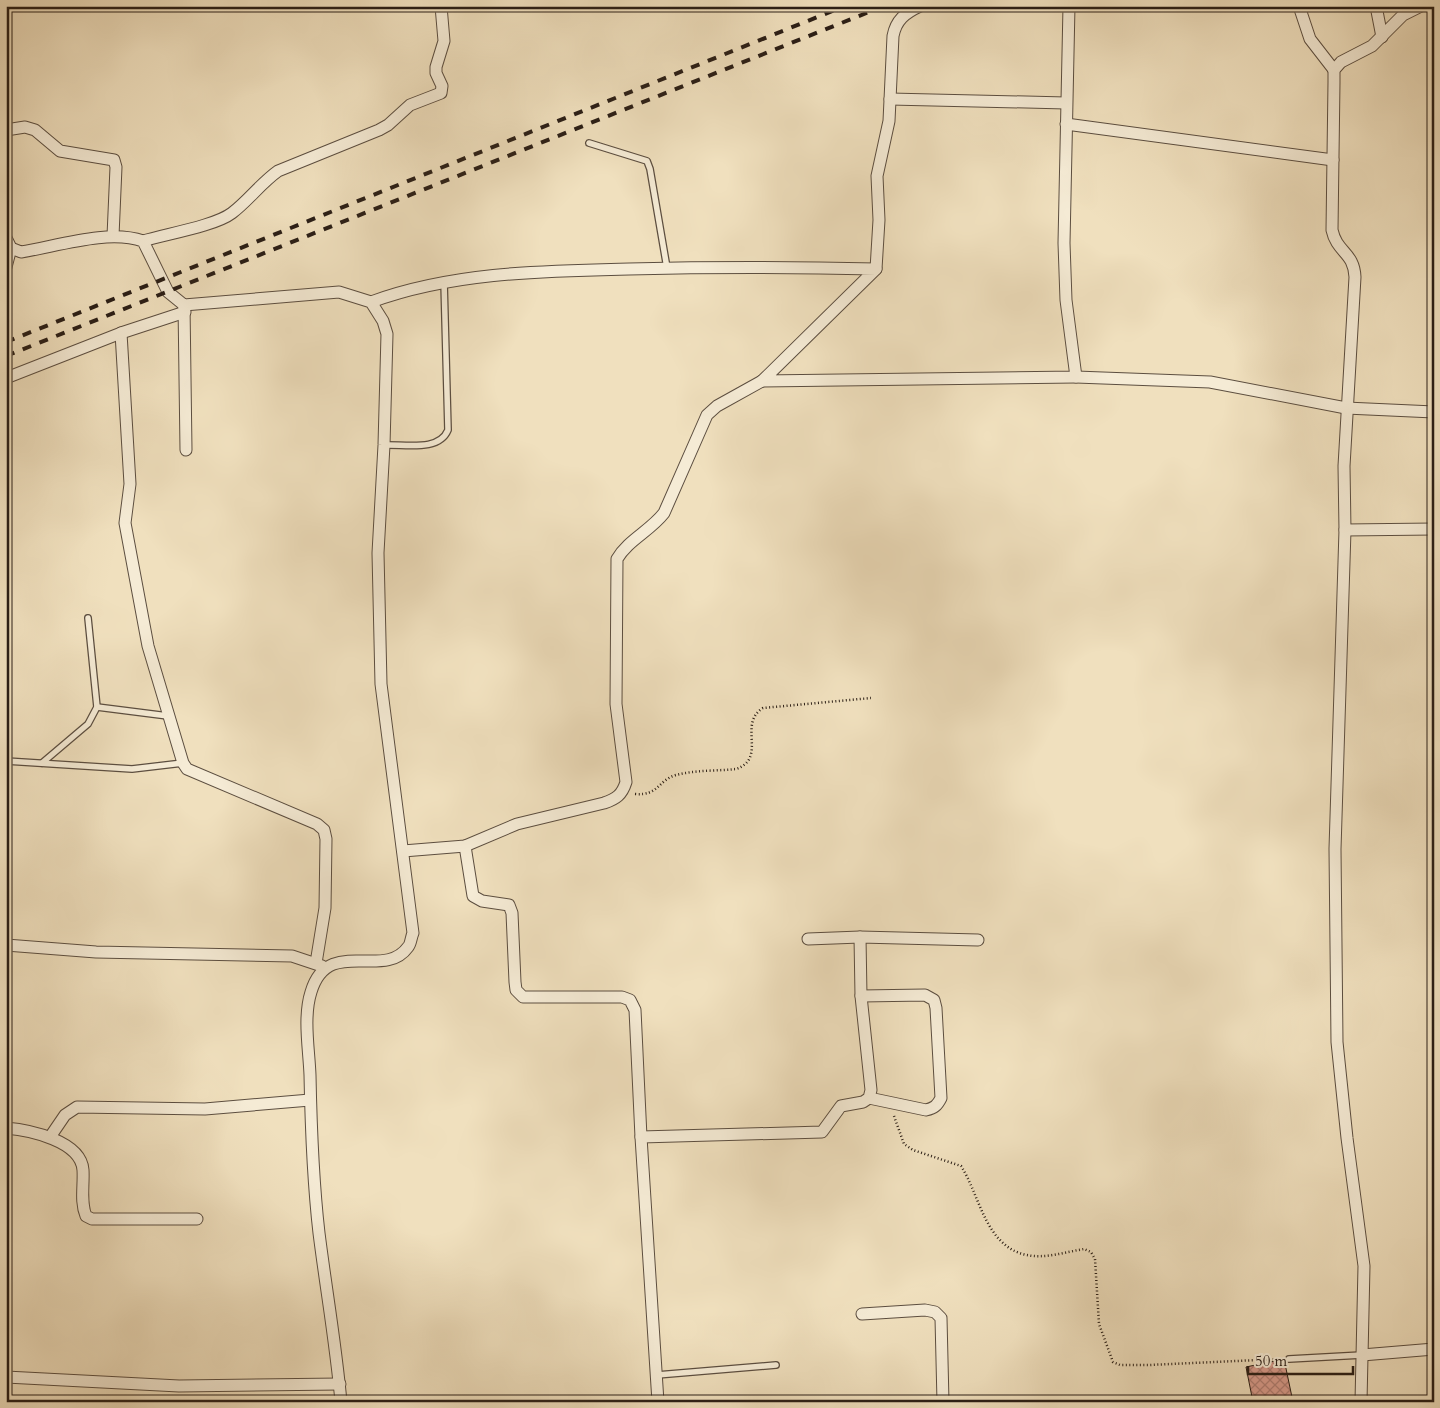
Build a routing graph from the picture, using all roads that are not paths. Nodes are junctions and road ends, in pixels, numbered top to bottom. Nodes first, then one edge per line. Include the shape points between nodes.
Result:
1 (441, 6) edge
2 (920, 6) edge
3 (1069, 6) edge
4 (1298, 6) edge
5 (1376, 6) edge
6 (1421, 6) edge
7 (1382, 37) junction
8 (1334, 70) junction
9 (890, 99) junction
10 (1066, 103) junction
11 (1066, 124) junction
12 (6, 130) edge
13 (589, 143) dead end
14 (1332, 160) junction
15 (113, 236) junction
16 (143, 240) junction
17 (8, 243) edge
18 (6, 268) edge
19 (667, 268) junction
20 (876, 269) junction
21 (444, 281) junction
22 (371, 302) junction
23 (185, 308) junction
24 (120, 333) junction
25 (1076, 377) junction
26 (6, 378) edge
27 (762, 381) junction
28 (1346, 408) junction
29 (1434, 412) edge
30 (384, 445) junction
31 (186, 450) dead end
32 (1434, 529) edge
33 (1344, 530) junction
34 (88, 618) dead end
35 (97, 707) junction
36 (168, 716) junction
37 (6, 761) edge
38 (42, 763) junction
39 (183, 763) junction
40 (465, 846) junction
41 (403, 851) junction
42 (860, 937) junction
43 (808, 939) dead end
44 (978, 940) dead end
45 (6, 945) edge
46 (320, 965) junction
47 (861, 996) junction
48 (869, 1098) junction
49 (310, 1100) junction
50 (6, 1128) edge
51 (50, 1137) junction
52 (641, 1137) junction
53 (197, 1220) dead end
54 (862, 1314) dead end
55 (1434, 1349) edge
56 (1362, 1355) junction
57 (1289, 1358) road end
58 (776, 1365) dead end
59 (656, 1374) junction
60 (6, 1377) edge
61 (340, 1384) junction
62 (341, 1402) edge
63 (658, 1402) edge
64 (943, 1402) edge
65 (1361, 1402) edge

1 - 16 street via 444,41 436,73 442,86 441,93 410,105 384,127 278,171 231,214 219,220
2 - 9 street via 900,18 895,26
3 - 10 street
4 - 8 street via 1310,39
5 - 7 street
6 - 7 street via 1403,15
7 - 8 street via 1341,62
8 - 14 street
9 - 10 street
9 - 20 street via 889,120 877,176
10 - 11 street
11 - 14 street
11 - 25 street via 1066,300
12 - 15 street via 25,127 35,130 60,151 114,160
13 - 19 lane via 647,161
14 - 28 street via 1332,230 1339,249 1355,265
15 - 16 street
15 - 17 street via 21,252
16 - 23 street via 168,292
17 - 18 street
19 - 20 street
19 - 21 street via 573,270
20 - 27 street
21 - 22 street via 400,291
21 - 30 lane via 448,430 444,439 436,444
22 - 23 street via 339,292
22 - 30 street via 383,321 386,334
23 - 24 street
23 - 31 street
24 - 26 street
24 - 36 street via 130,484 125,523 148,646
25 - 27 street
25 - 28 street via 1210,382
27 - 40 street via 707,415 664,514 624,548 617,560 616,704 626,782 622,792 604,803 517,824
28 - 29 street
28 - 33 street
30 - 41 street via 378,554 381,684
32 - 33 street
33 - 56 street via 1335,849 1337,1042 1364,1266
34 - 35 lane
35 - 36 lane
35 - 38 lane via 88,724
36 - 39 street
37 - 38 lane
38 - 39 lane via 132,769
39 - 46 street via 193,773 317,824 324,830 325,901
40 - 41 street
40 - 52 street via 473,896 482,901 509,905 516,990 523,997 611,996 630,1000 636,1010
41 - 46 street via 413,933 408,947 397,957
42 - 43 street
42 - 44 street
42 - 47 street
45 - 46 street via 96,952 292,956
46 - 49 street via 308,1008
47 - 48 street via 871,1090
47 - 48 street via 924,996 934,1000 936,1008 941,1098 938,1104 926,1110
48 - 52 street via 841,1106 822,1132
49 - 51 street via 205,1109 77,1107 64,1115
49 - 61 street via 319,1230
50 - 51 street
51 - 53 street via 80,1157 86,1216 92,1219
52 - 59 street
54 - 64 street via 925,1310 935,1312 941,1318
55 - 56 street
56 - 57 lane
56 - 65 street
58 - 59 lane
59 - 63 street
60 - 61 street via 178,1386
61 - 62 street

